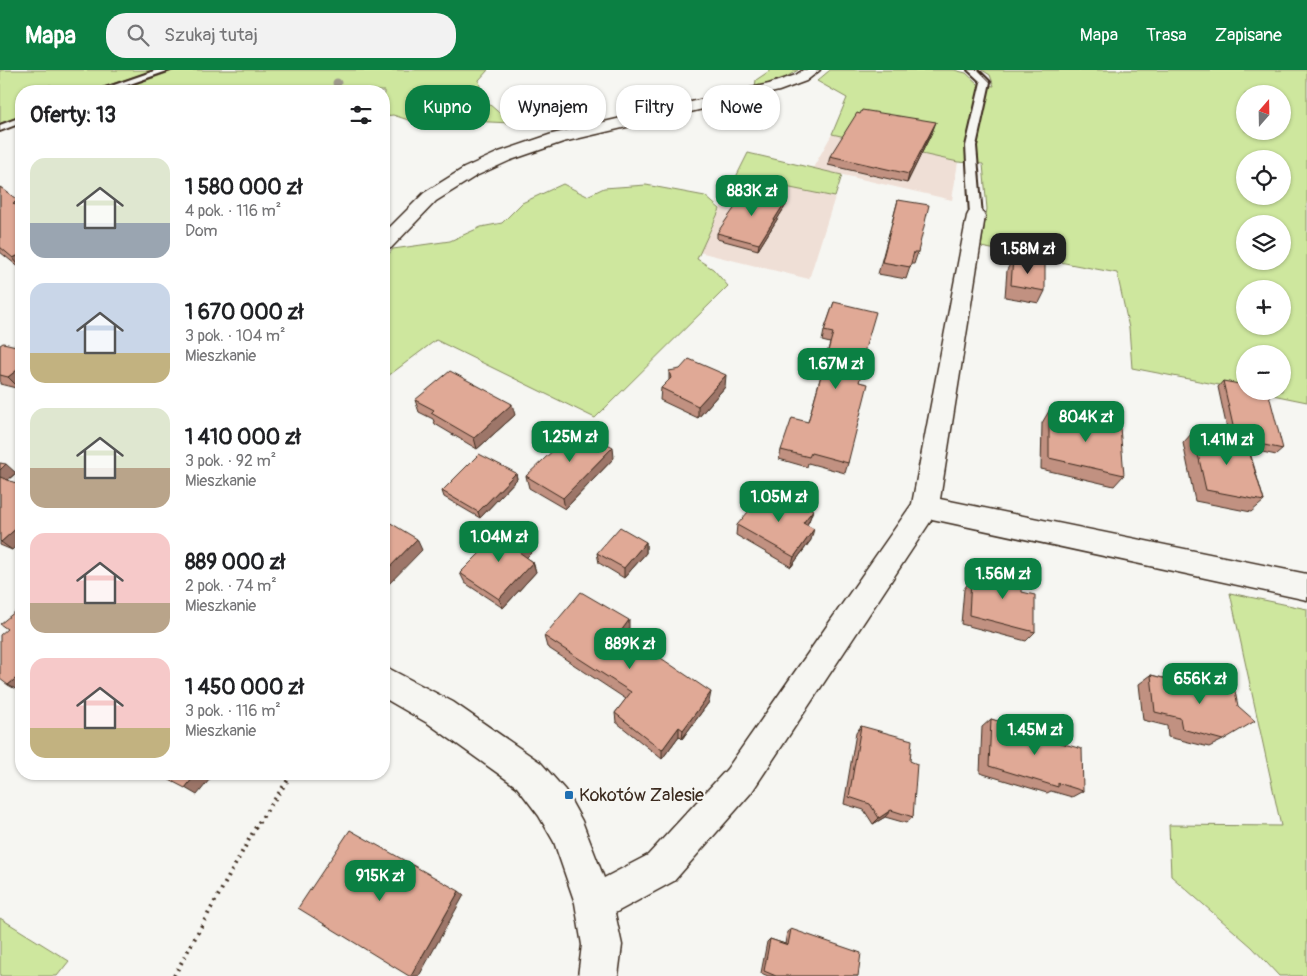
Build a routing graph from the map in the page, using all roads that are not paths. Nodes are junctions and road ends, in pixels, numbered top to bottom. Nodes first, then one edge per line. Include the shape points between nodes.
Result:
1 (166, 70) edge
2 (813, 70) edge
3 (972, 70) edge
4 (120, 85) edge
5 (15, 122) edge
6 (0, 128) edge
7 (976, 216) joint
8 (390, 238) edge
9 (925, 507) junction
10 (1307, 587) edge
11 (390, 684) edge
12 (594, 903) junction
13 (598, 976) edge

1 - 4 lane
2 - 8 street via 774,88 558,138 497,159 430,198
3 - 7 lane via 986,82 971,146
5 - 6 lane
7 - 9 street
9 - 10 street
9 - 12 street via 739,781 661,868
11 - 12 street via 441,713 529,775 552,803 569,834
12 - 13 street via 602,945

